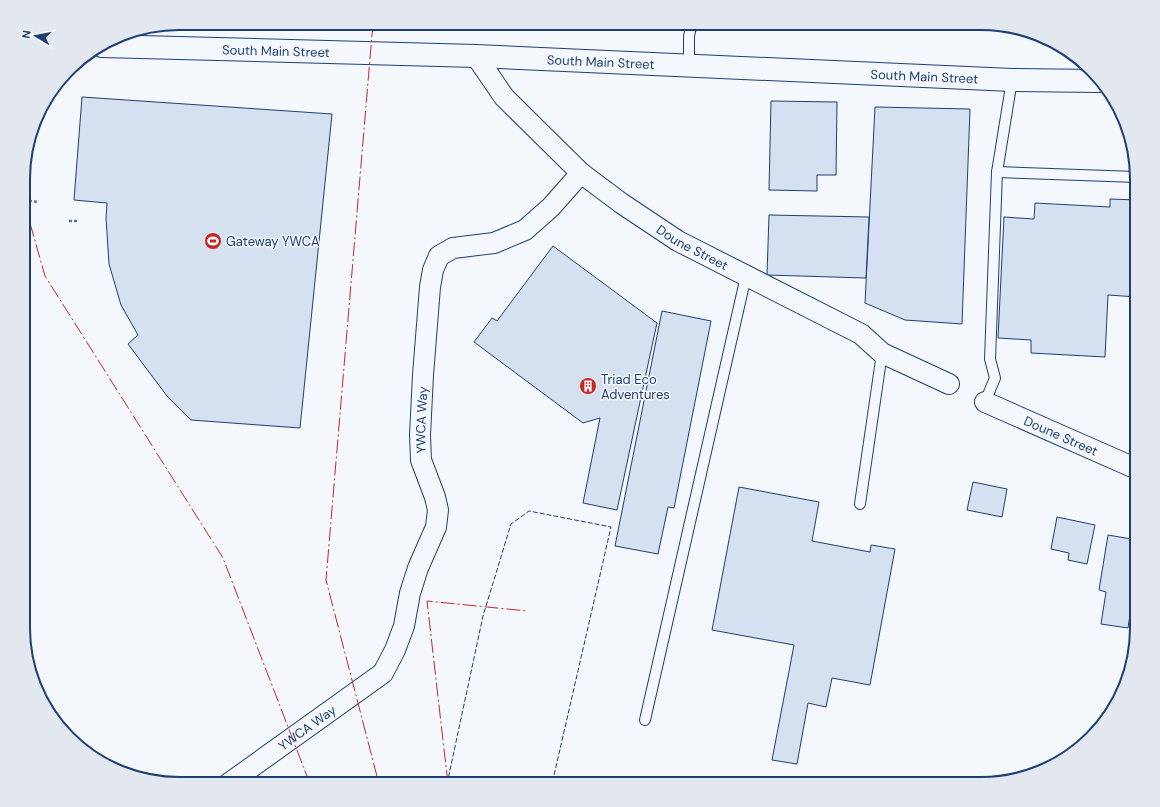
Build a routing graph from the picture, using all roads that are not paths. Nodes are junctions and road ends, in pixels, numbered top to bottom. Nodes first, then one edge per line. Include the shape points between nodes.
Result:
1 (691, 30) edge
2 (111, 46) edge
3 (476, 56) junction
4 (689, 66) junction
5 (1012, 80) junction
6 (1093, 81) edge
7 (997, 172) junction
8 (582, 173) junction
9 (1130, 177) edge
10 (746, 276) junction
11 (882, 353) junction
12 (949, 384) dead end
13 (985, 402) joint
14 (1130, 466) edge
15 (860, 504) dead end
16 (645, 720) dead end
17 (238, 777) edge

1 - 4 lane
2 - 3 main road, South Main Street
3 - 4 main road, South Main Street
3 - 8 street, Doune Street via 504,97
4 - 5 main road, South Main Street
5 - 6 main road, South Main Street
5 - 7 lane
7 - 9 lane
7 - 13 lane via 990,359 995,378
8 - 10 street, Doune Street via 678,241
8 - 17 street, YWCA Way via 551,207 525,230 494,243 453,248 439,256 430,287 420,435 421,460 438,510 436,527 418,568 396,650 383,673
10 - 11 street, Doune Street via 861,334
10 - 16 lane
11 - 12 street, Doune Street
11 - 15 lane
13 - 14 street, Doune Street

